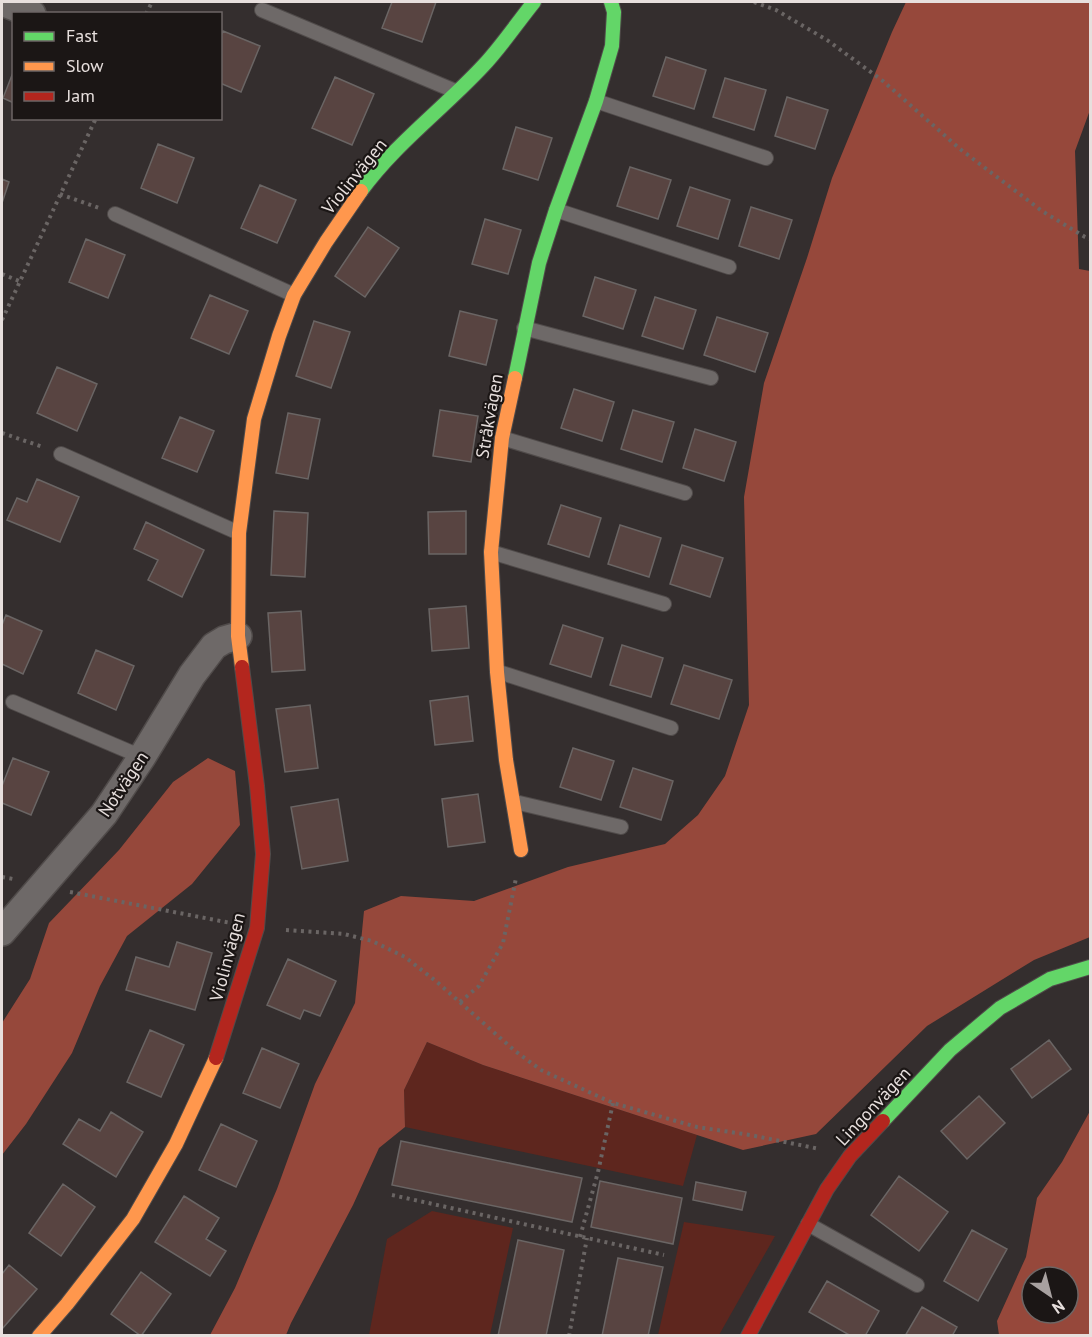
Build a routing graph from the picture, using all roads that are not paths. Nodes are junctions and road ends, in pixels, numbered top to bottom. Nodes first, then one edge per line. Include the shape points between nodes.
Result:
1 (2, 2) edge
2 (534, 2) edge
3 (611, 2) edge
4 (262, 10) dead end
5 (27, 12) edge
6 (457, 92) junction
7 (596, 101) junction
8 (766, 158) dead end
9 (556, 210) junction
10 (116, 214) road end
11 (729, 267) dead end
12 (294, 295) junction
13 (524, 328) junction
14 (711, 378) dead end
15 (502, 438) junction
16 (61, 454) road end
17 (685, 493) dead end
18 (239, 532) junction
19 (491, 552) junction
20 (664, 604) dead end
21 (238, 636) junction
22 (497, 672) junction
23 (13, 702) dead end
24 (671, 728) dead end
25 (142, 757) junction
26 (513, 801) junction
27 (621, 828) dead end
28 (521, 850) road end
29 (2, 932) edge
30 (1090, 966) edge
31 (808, 1224) junction
32 (917, 1285) dead end
33 (39, 1335) edge
34 (748, 1335) edge

1 - 5 street
2 - 6 street, Violinvägen
3 - 7 street, Stråkvägen via 612,46
4 - 6 lane
6 - 12 street, Violinvägen via 370,179
7 - 8 lane
7 - 9 street, Stråkvägen
9 - 11 lane
9 - 13 street, Stråkvägen
10 - 12 lane
12 - 18 street, Violinvägen via 254,419
13 - 14 lane
13 - 15 street, Stråkvägen
15 - 17 lane
15 - 19 street, Stråkvägen
16 - 18 lane
18 - 21 street, Violinvägen
19 - 20 lane
19 - 22 street, Stråkvägen
21 - 25 street, Notvägen via 214,646
21 - 33 street, Violinvägen via 263,854 257,928 219,1052 176,1144 133,1219
22 - 24 lane
22 - 26 street, Stråkvägen
23 - 25 lane
25 - 29 street, Notvägen via 104,814
26 - 27 lane
26 - 28 street, Stråkvägen
30 - 31 street, Lingonvägen via 1050,979 1000,1008 950,1050 850,1155
31 - 32 lane
31 - 34 street, Lingonvägen

